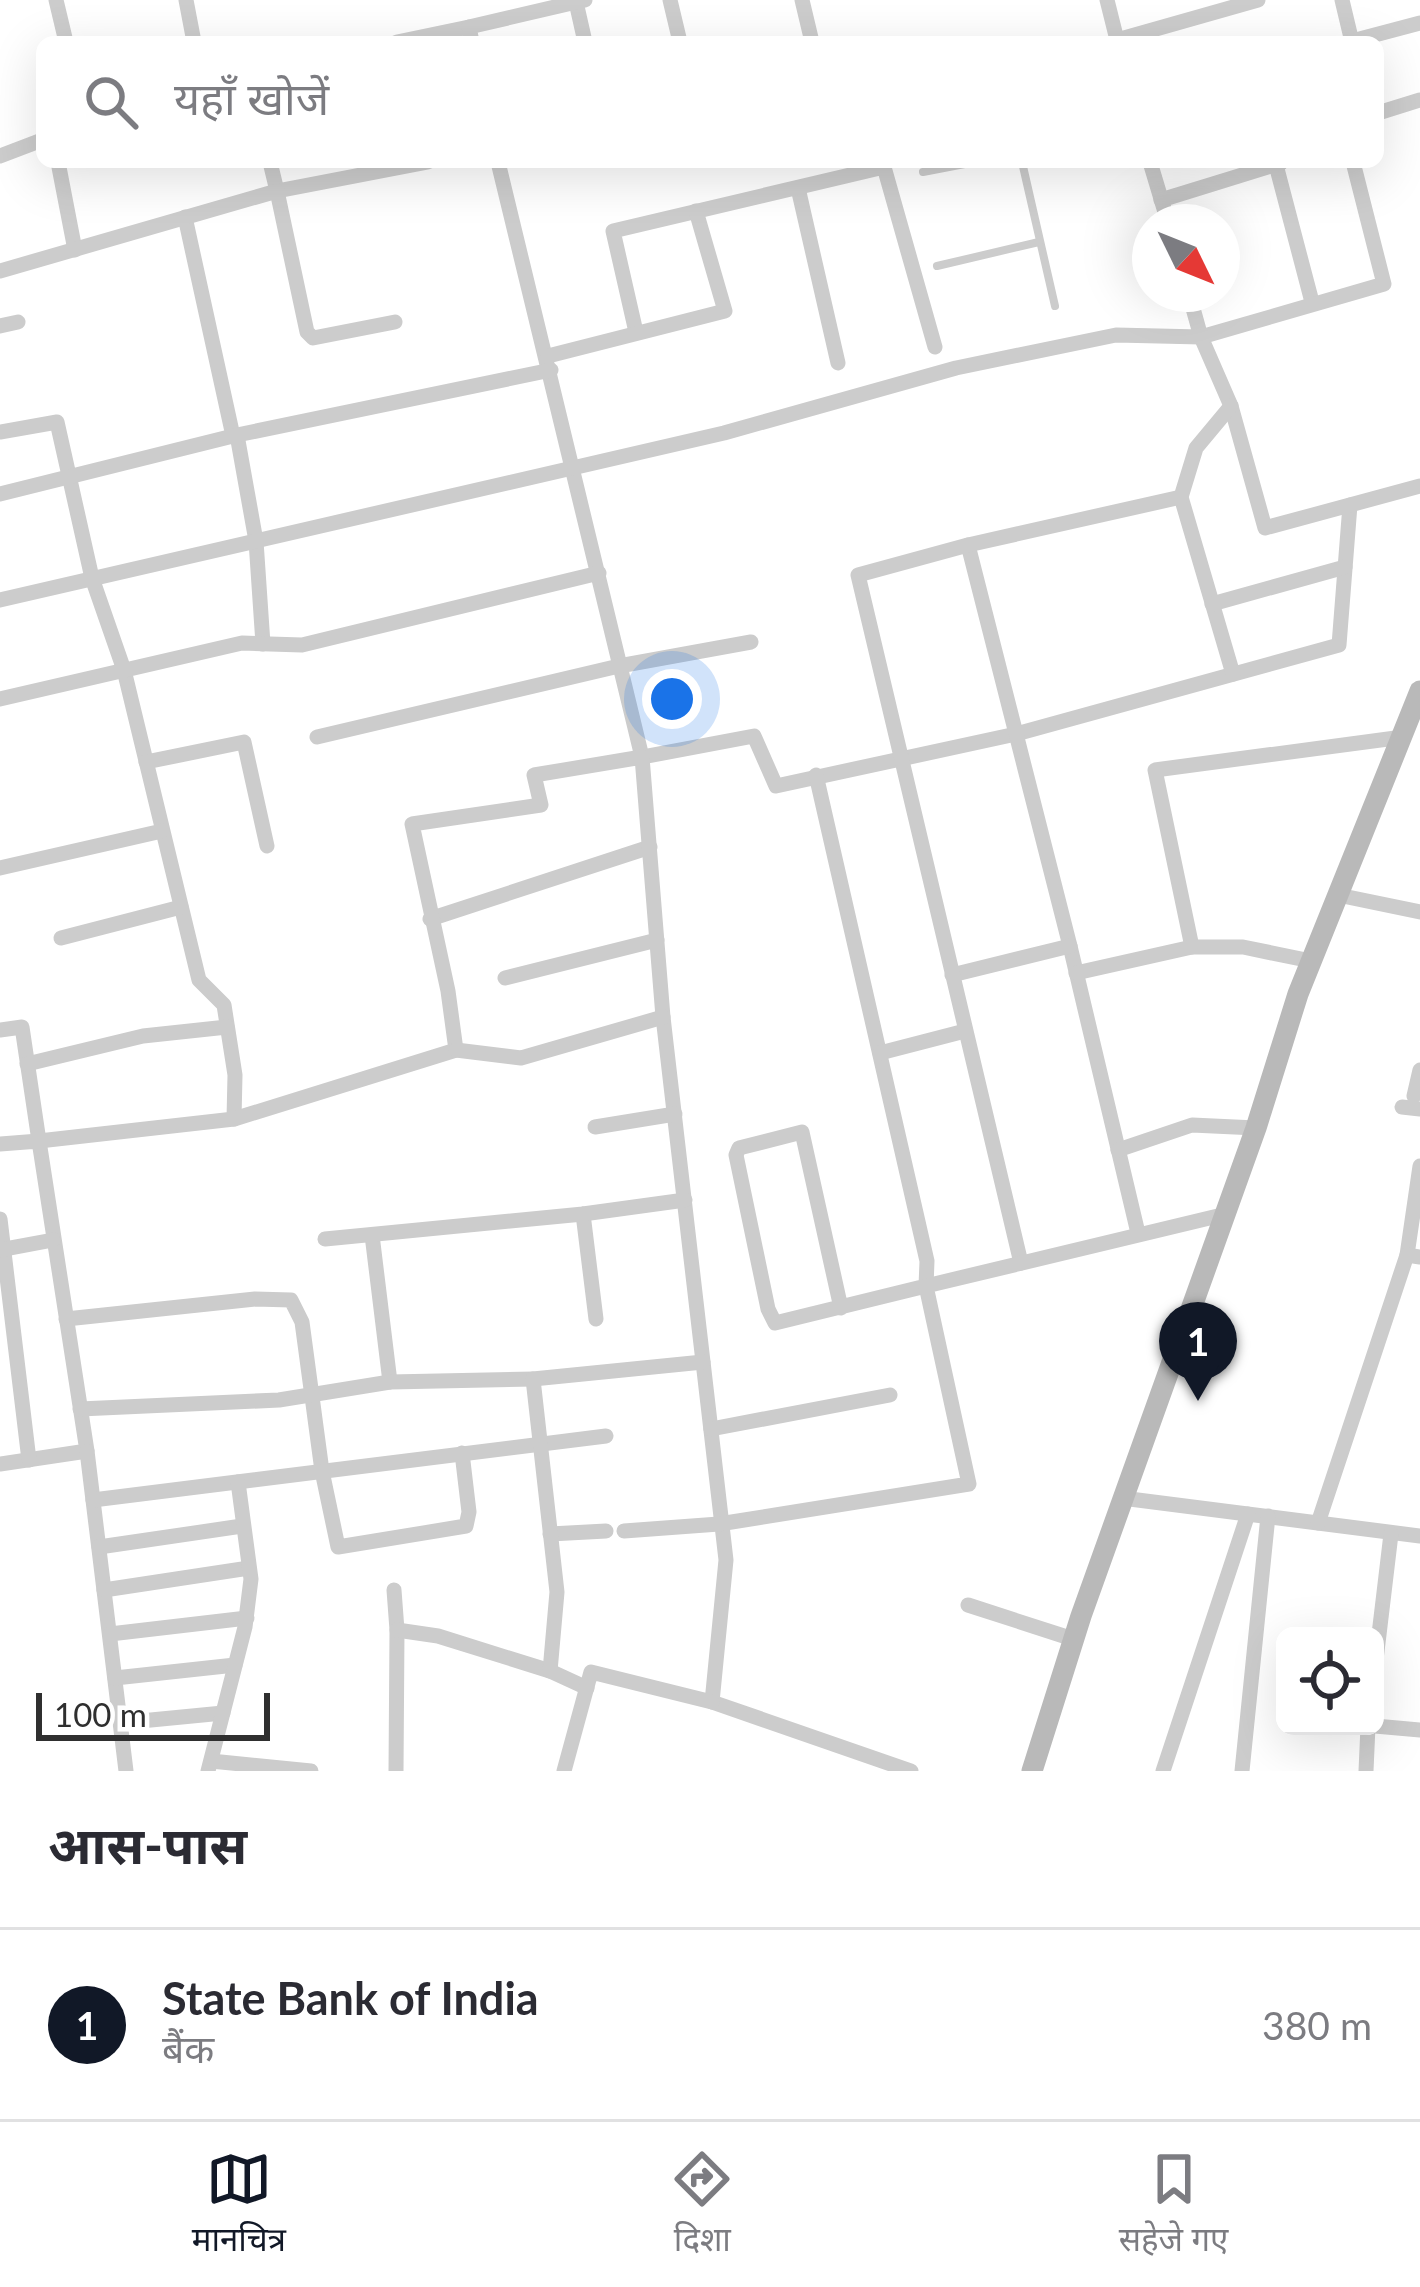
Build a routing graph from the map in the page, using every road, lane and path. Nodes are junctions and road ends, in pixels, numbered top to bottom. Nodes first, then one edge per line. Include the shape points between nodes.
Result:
1 (56, 0) edge
2 (186, 0) edge
3 (670, 0) edge
4 (802, 0) edge
5 (1107, 0) edge
6 (1258, 0) edge
7 (1342, 0) edge
8 (580, 1) edge
9 (1420, 22) edge
10 (470, 35) edge
11 (65, 36) edge
12 (193, 36) edge
13 (584, 36) edge
14 (679, 36) edge
15 (811, 36) edge
16 (1113, 36) edge
17 (1132, 36) edge
18 (1351, 36) edge
19 (1370, 36) edge
20 (1420, 100) edge
21 (1384, 111) edge
22 (36, 142) edge
23 (0, 156) edge
24 (59, 168) edge
25 (272, 168) edge
26 (397, 168) edge
27 (500, 168) edge
28 (880, 168) edge
29 (884, 168) edge
30 (944, 168) edge
31 (1023, 168) edge
32 (1152, 168) edge
33 (1264, 168) edge
34 (1281, 168) edge
35 (1355, 168) edge
36 (923, 172) dead end
37 (798, 188) junction
38 (277, 191) junction
39 (1161, 200) junction
40 (1162, 204) edge
41 (696, 211) junction
42 (185, 217) junction
43 (1039, 242) junction
44 (74, 250) junction
45 (937, 266) dead end
46 (0, 271) edge
47 (1312, 302) junction
48 (1055, 306) dead end
49 (1194, 312) edge
50 (18, 322) dead end
51 (395, 322) dead end
52 (0, 326) edge
53 (636, 332) junction
54 (1202, 337) junction
55 (935, 347) dead end
56 (549, 363) junction
57 (838, 363) dead end
58 (1231, 406) junction
59 (0, 432) edge
60 (235, 435) junction
61 (574, 469) junction
62 (70, 478) junction
63 (1420, 486) edge
64 (0, 494) edge
65 (1180, 497) junction
66 (1349, 505) junction
67 (256, 541) junction
68 (968, 545) junction
69 (1345, 567) junction
70 (599, 573) junction
71 (92, 578) junction
72 (0, 600) edge
73 (1212, 604) junction
74 (751, 642) dead end
75 (262, 644) junction
76 (621, 666) junction
77 (124, 670) junction
78 (1233, 674) junction
79 (1420, 692) edge
80 (0, 699) edge
81 (1016, 734) junction
82 (317, 737) dead end
83 (1403, 737) junction
84 (642, 757) junction
85 (900, 760) junction
86 (146, 762) junction
87 (816, 775) junction
88 (162, 831) junction
89 (267, 846) dead end
90 (650, 847) junction
91 (0, 868) edge
92 (1339, 895) junction
93 (181, 907) junction
94 (1420, 912) edge
95 (430, 919) junction
96 (61, 938) dead end
97 (657, 940) junction
98 (1070, 946) junction
99 (1192, 946) junction
100 (1311, 962) junction
101 (1076, 973) junction
102 (952, 974) junction
103 (506, 978) dead end
104 (663, 1017) junction
105 (227, 1027) junction
106 (0, 1030) edge
107 (965, 1030) junction
108 (456, 1051) junction
109 (880, 1053) junction
110 (27, 1064) junction
111 (1420, 1070) edge
112 (1412, 1104) edge
113 (674, 1114) junction
114 (234, 1119) junction
115 (595, 1126) dead end
116 (1256, 1128) junction
117 (39, 1141) junction
118 (0, 1144) edge
119 (1118, 1150) junction
120 (1420, 1166) edge
121 (685, 1200) junction
122 (584, 1214) junction
123 (1222, 1215) junction
124 (0, 1219) edge
125 (1138, 1233) junction
126 (372, 1234) junction
127 (325, 1239) dead end
128 (53, 1240) junction
129 (2, 1250) edge
130 (1414, 1256) edge
131 (1021, 1263) junction
132 (926, 1286) junction
133 (842, 1307) junction
134 (596, 1318) dead end
135 (66, 1319) junction
136 (9, 1358) edge
137 (704, 1362) junction
138 (533, 1379) junction
139 (390, 1382) junction
140 (313, 1395) junction
141 (890, 1395) dead end
142 (80, 1409) junction
143 (711, 1429) junction
144 (606, 1436) dead end
145 (538, 1444) junction
146 (87, 1450) junction
147 (462, 1453) junction
148 (29, 1460) junction
149 (0, 1464) edge
150 (322, 1471) junction
151 (238, 1482) junction
152 (1122, 1498) junction
153 (93, 1500) junction
154 (1248, 1514) junction
155 (1268, 1516) junction
156 (1318, 1523) junction
157 (719, 1524) junction
158 (242, 1526) junction
159 (605, 1531) dead end
160 (624, 1531) dead end
161 (550, 1534) junction
162 (1391, 1534) junction
163 (1420, 1536) edge
164 (99, 1547) junction
165 (249, 1568) junction
166 (394, 1589) dead end
167 (104, 1590) junction
168 (968, 1604) dead end
169 (247, 1618) junction
170 (1380, 1627) edge
171 (397, 1630) junction
172 (110, 1634) junction
173 (1073, 1639) junction
174 (235, 1665) junction
175 (550, 1671) junction
176 (115, 1678) junction
177 (587, 1688) junction
178 (712, 1702) junction
179 (223, 1713) junction
180 (120, 1723) junction
181 (1384, 1727) edge
182 (1420, 1730) edge
183 (1371, 1735) edge
184 (210, 1766) edge
185 (126, 1771) edge
186 (311, 1771) edge
187 (396, 1771) edge
188 (564, 1771) edge
189 (911, 1771) edge
190 (1032, 1771) edge
191 (1163, 1771) edge
192 (1242, 1771) edge
193 (1366, 1771) edge

1 - 11 street
2 - 12 street
3 - 14 street
4 - 15 street
5 - 16 street
6 - 17 street
7 - 18 street
8 - 10 street
8 - 13 street
9 - 19 street
20 - 21 street
22 - 23 street
24 - 44 street
25 - 38 street
26 - 38 street
27 - 56 street
28 - 37 street
29 - 55 street
30 - 36 lane
31 - 43 lane
32 - 39 street
33 - 39 street
34 - 47 street
35 - 47 street via 1384,284
37 - 41 street
37 - 57 street
38 - 42 street
38 - 51 street via 307,332 313,338
39 - 40 street
41 - 53 street via 613,231
41 - 53 street via 725,311
42 - 44 street
42 - 60 street
43 - 45 lane
43 - 48 lane
44 - 46 street
47 - 54 street
49 - 54 street
50 - 52 street
53 - 56 street
54 - 58 street
54 - 61 street via 1116,335 996,360
56 - 60 street
56 - 61 street
58 - 65 street via 1196,448
58 - 66 street via 1265,528
59 - 62 street via 57,422
60 - 62 street
60 - 67 street
61 - 67 street
61 - 70 street
62 - 64 street
62 - 71 street
63 - 66 street
65 - 68 street
65 - 73 street
66 - 69 street
67 - 71 street
67 - 75 street
68 - 81 street
68 - 85 street via 858,574
69 - 73 street
69 - 78 street via 1339,645
70 - 75 street via 302,644
70 - 76 street
71 - 72 street
71 - 77 street
73 - 78 street
74 - 76 street
75 - 77 street
76 - 82 street
76 - 84 street
77 - 80 street
77 - 86 street
78 - 81 street
79 - 83 street
81 - 85 street
81 - 98 street
83 - 92 street
83 - 99 street via 1155,770
84 - 87 street via 754,736 776,786
84 - 90 street
84 - 95 street via 534,775 541,805 412,824
85 - 87 street
85 - 102 street
86 - 88 street
86 - 89 street via 244,742
87 - 109 street
88 - 91 street
88 - 93 street
90 - 95 street
90 - 97 street
92 - 94 street
92 - 100 street
93 - 96 street
93 - 105 street via 200,980 224,1005
95 - 108 street
97 - 103 street
97 - 104 street
98 - 101 street
98 - 102 street
99 - 100 street
99 - 101 street
100 - 116 street
101 - 119 street
102 - 107 street
104 - 108 street via 521,1058
104 - 113 street
105 - 110 street via 142,1036
105 - 114 street
106 - 110 street via 22,1027
107 - 109 street
107 - 131 street
108 - 114 street
109 - 132 street
110 - 117 street
111 - 112 street
113 - 115 street
113 - 121 street
114 - 117 street
116 - 119 street via 1192,1125
116 - 123 street
117 - 118 street
117 - 128 street
119 - 125 street
120 - 130 street
121 - 122 street
121 - 137 street
122 - 126 street
122 - 134 street
123 - 125 street
123 - 152 street
124 - 129 street
125 - 131 street
126 - 127 street
126 - 139 street
128 - 129 street
128 - 135 street
129 - 136 street
130 - 156 street
131 - 132 street
132 - 133 street
132 - 157 street via 969,1484
133 - 133 street via 775,1323 739,1148 802,1132
135 - 140 street via 291,1300
135 - 142 street
136 - 148 street
137 - 138 street
137 - 143 street
138 - 139 street
138 - 145 street
139 - 140 street
140 - 142 street
140 - 150 street
141 - 143 street
142 - 146 street
143 - 157 street
144 - 145 street
145 - 147 street
145 - 161 street
146 - 148 street
146 - 153 street
147 - 150 street
147 - 150 street via 466,1526 338,1547
148 - 149 street
150 - 151 street
151 - 153 street
151 - 158 street
152 - 154 street
152 - 173 street
153 - 164 street
154 - 155 street
154 - 191 street
155 - 156 street
155 - 192 street
156 - 162 street
157 - 160 street
157 - 178 street via 726,1560
158 - 164 street
158 - 165 street
159 - 161 street
161 - 175 street via 557,1592
162 - 163 street
162 - 170 street
164 - 167 street
165 - 167 street
165 - 169 street
166 - 171 street
167 - 172 street
168 - 173 street
169 - 172 street
169 - 174 street
171 - 175 street
171 - 187 street
172 - 176 street
173 - 190 street
174 - 176 street
174 - 179 street
175 - 177 street
176 - 180 street
177 - 178 street via 591,1672
177 - 188 street
178 - 189 street
179 - 180 street
179 - 184 street
180 - 185 street
181 - 182 street
183 - 193 street
184 - 186 street

